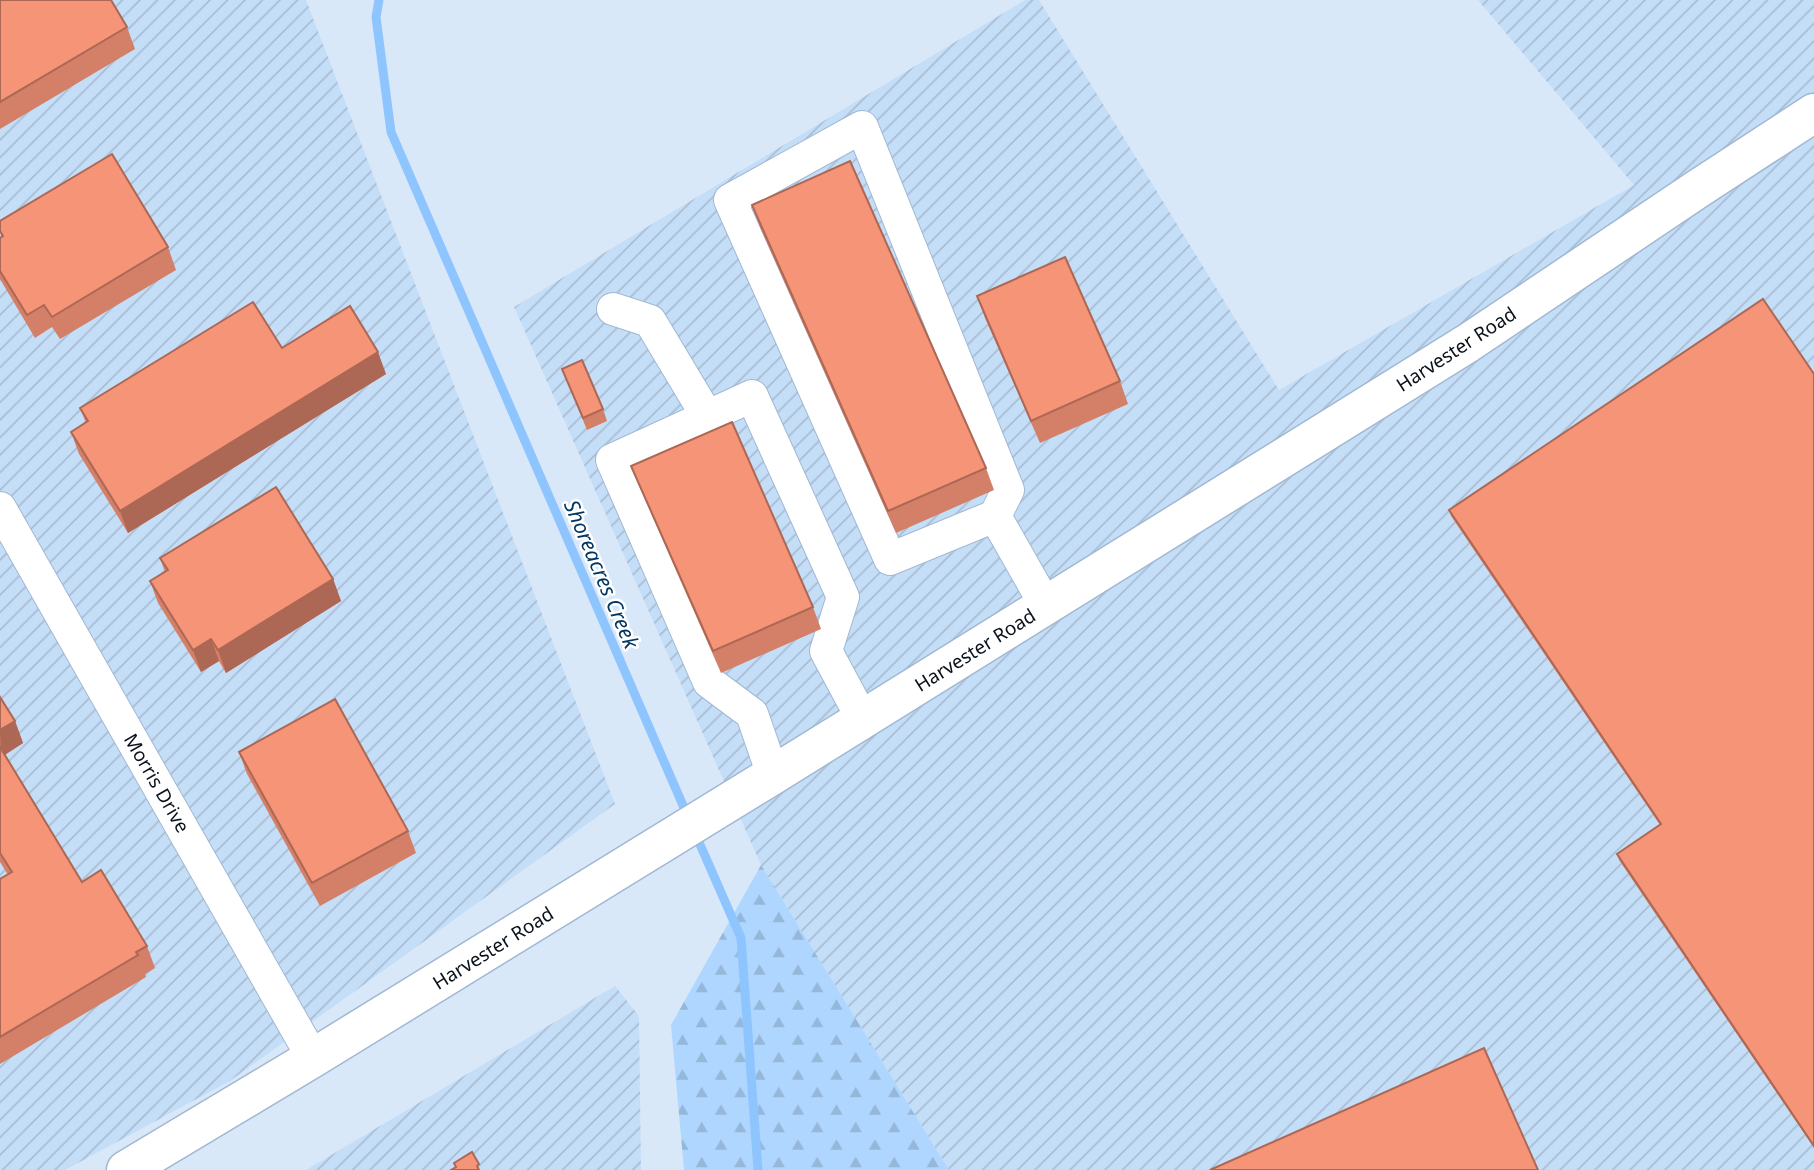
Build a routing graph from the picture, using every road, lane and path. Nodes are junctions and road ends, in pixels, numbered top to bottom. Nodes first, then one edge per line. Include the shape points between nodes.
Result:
1 (1814, 113) edge
2 (613, 310) dead end
3 (707, 416) junction
4 (0, 508) edge
5 (995, 516) junction
6 (1046, 606) junction
7 (863, 720) junction
8 (774, 775) junction
9 (313, 1058) junction
10 (126, 1170) edge

1 - 6 main road, Harvester Road via 1468,343
2 - 3 street via 650,321
3 - 7 street via 752,396 843,597 826,651
3 - 8 street via 612,460 709,682 752,714
4 - 9 street, Morris Drive
5 - 5 street via 890,559 730,200 862,127 1008,490
5 - 6 street
6 - 7 main road, Harvester Road
7 - 8 main road, Harvester Road
8 - 9 main road, Harvester Road
9 - 10 main road, Harvester Road

